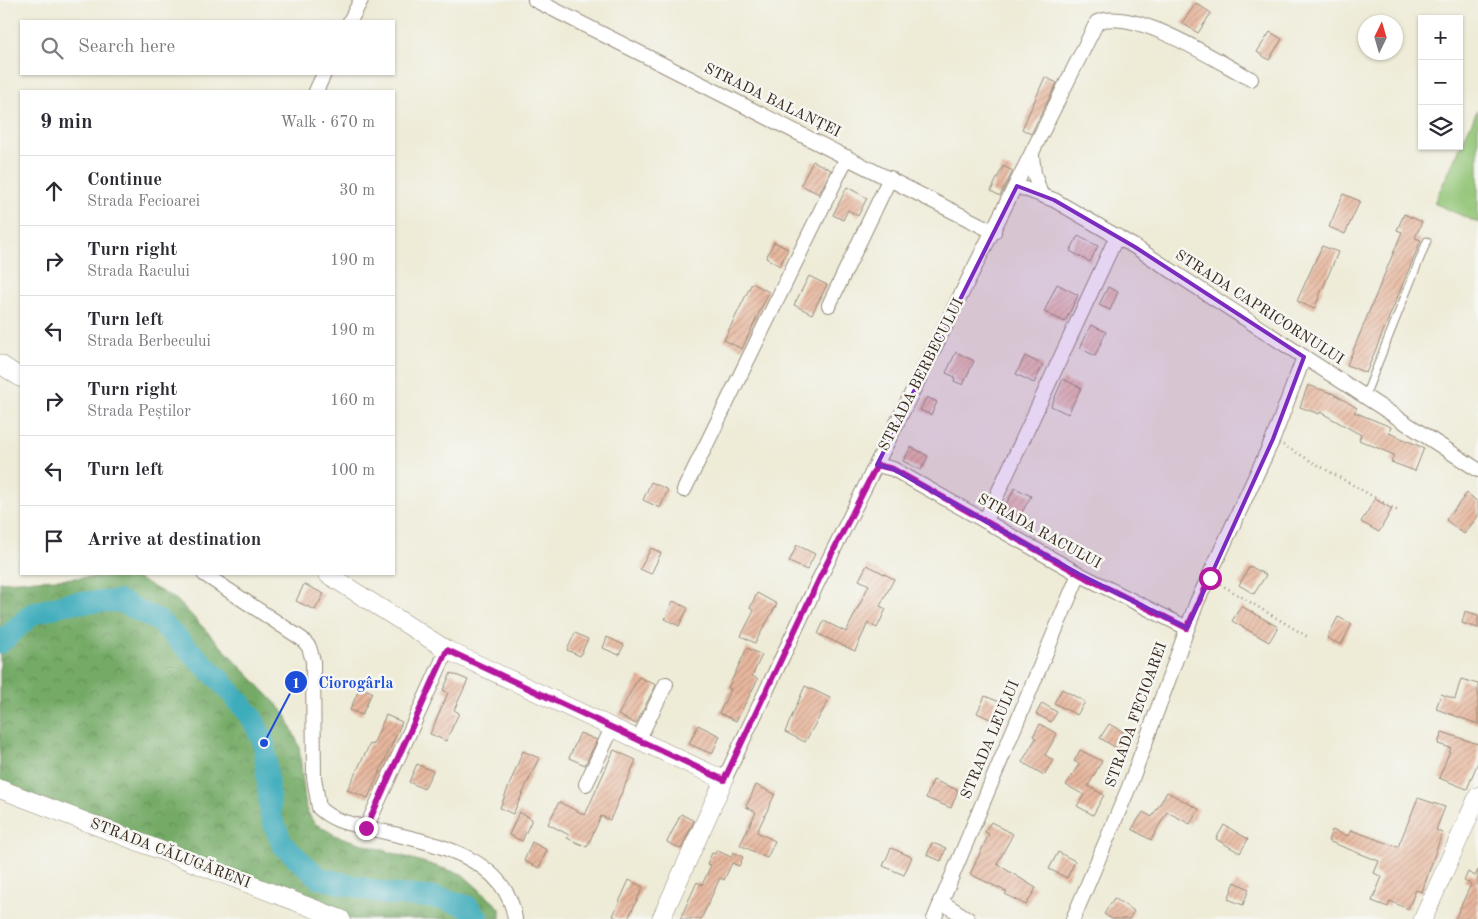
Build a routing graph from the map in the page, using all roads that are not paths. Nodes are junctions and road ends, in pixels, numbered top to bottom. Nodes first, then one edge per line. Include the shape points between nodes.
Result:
1 (361, 0) edge
2 (535, 0) edge
3 (351, 20) edge
4 (324, 75) edge
5 (1251, 79) dead end
6 (316, 90) edge
7 (1032, 156) junction
8 (847, 157) junction
9 (890, 178) junction
10 (1017, 186) junction
11 (1041, 196) junction
12 (994, 232) junction
13 (1117, 236) junction
14 (1427, 241) dead end
15 (829, 305) dead end
16 (1304, 357) junction
17 (0, 364) edge
18 (20, 377) edge
19 (1365, 396) junction
20 (877, 465) junction
21 (1478, 470) edge
22 (684, 490) dead end
23 (985, 522) junction
24 (1079, 574) junction
25 (206, 575) edge
26 (328, 575) edge
27 (1187, 628) junction
28 (447, 650) junction
29 (666, 684) dead end
30 (612, 728) junction
31 (638, 740) junction
32 (724, 780) junction
33 (586, 784) dead end
34 (0, 789) edge
35 (1478, 796) edge
36 (366, 828) junction
37 (940, 901) junction
38 (341, 919) edge
39 (515, 919) edge
40 (661, 919) edge
41 (934, 919) edge
42 (968, 919) edge
43 (1073, 919) edge
44 (1423, 919) edge

1 - 3 street
2 - 8 street, STRADA BALANȚEI
4 - 6 street
5 - 7 street, STRADA BERBECULUI via 1141,23 1118,18 1097,22
7 - 10 street, STRADA BERBECULUI
7 - 11 street
8 - 9 street, STRADA BALANȚEI
8 - 22 street
9 - 12 street, STRADA BALANȚEI
9 - 15 street
10 - 11 street, STRADA CAPRICORNULUI
10 - 12 street, STRADA BERBECULUI
11 - 13 street, STRADA CAPRICORNULUI via 1054,200
12 - 20 street, STRADA BERBECULUI
13 - 16 street, STRADA CAPRICORNULUI
13 - 23 street
14 - 19 lane
16 - 19 street, STRADA CAPRICORNULUI
16 - 27 street, STRADA FECIOAREI via 1272,439
17 - 18 street
19 - 21 street, STRADA CAPRICORNULUI
20 - 23 street, STRADA RACULUI via 893,469
20 - 32 street, STRADA BERBECULUI
23 - 24 street, STRADA RACULUI
24 - 27 street, STRADA RACULUI
24 - 37 street, STRADA LEULUI
25 - 36 street via 302,639 309,647 313,662 314,777 319,808 339,822
26 - 28 street
27 - 43 street, STRADA FECIOAREI via 1129,787
28 - 30 street
28 - 36 street
29 - 31 street
30 - 31 street
30 - 33 street
31 - 32 street
32 - 40 street, STRADA BERBECULUI
34 - 38 street, STRADA CĂLUGĂRENI
35 - 44 street
36 - 39 street via 475,860 503,887
37 - 41 street, STRADA LEULUI
37 - 42 street

